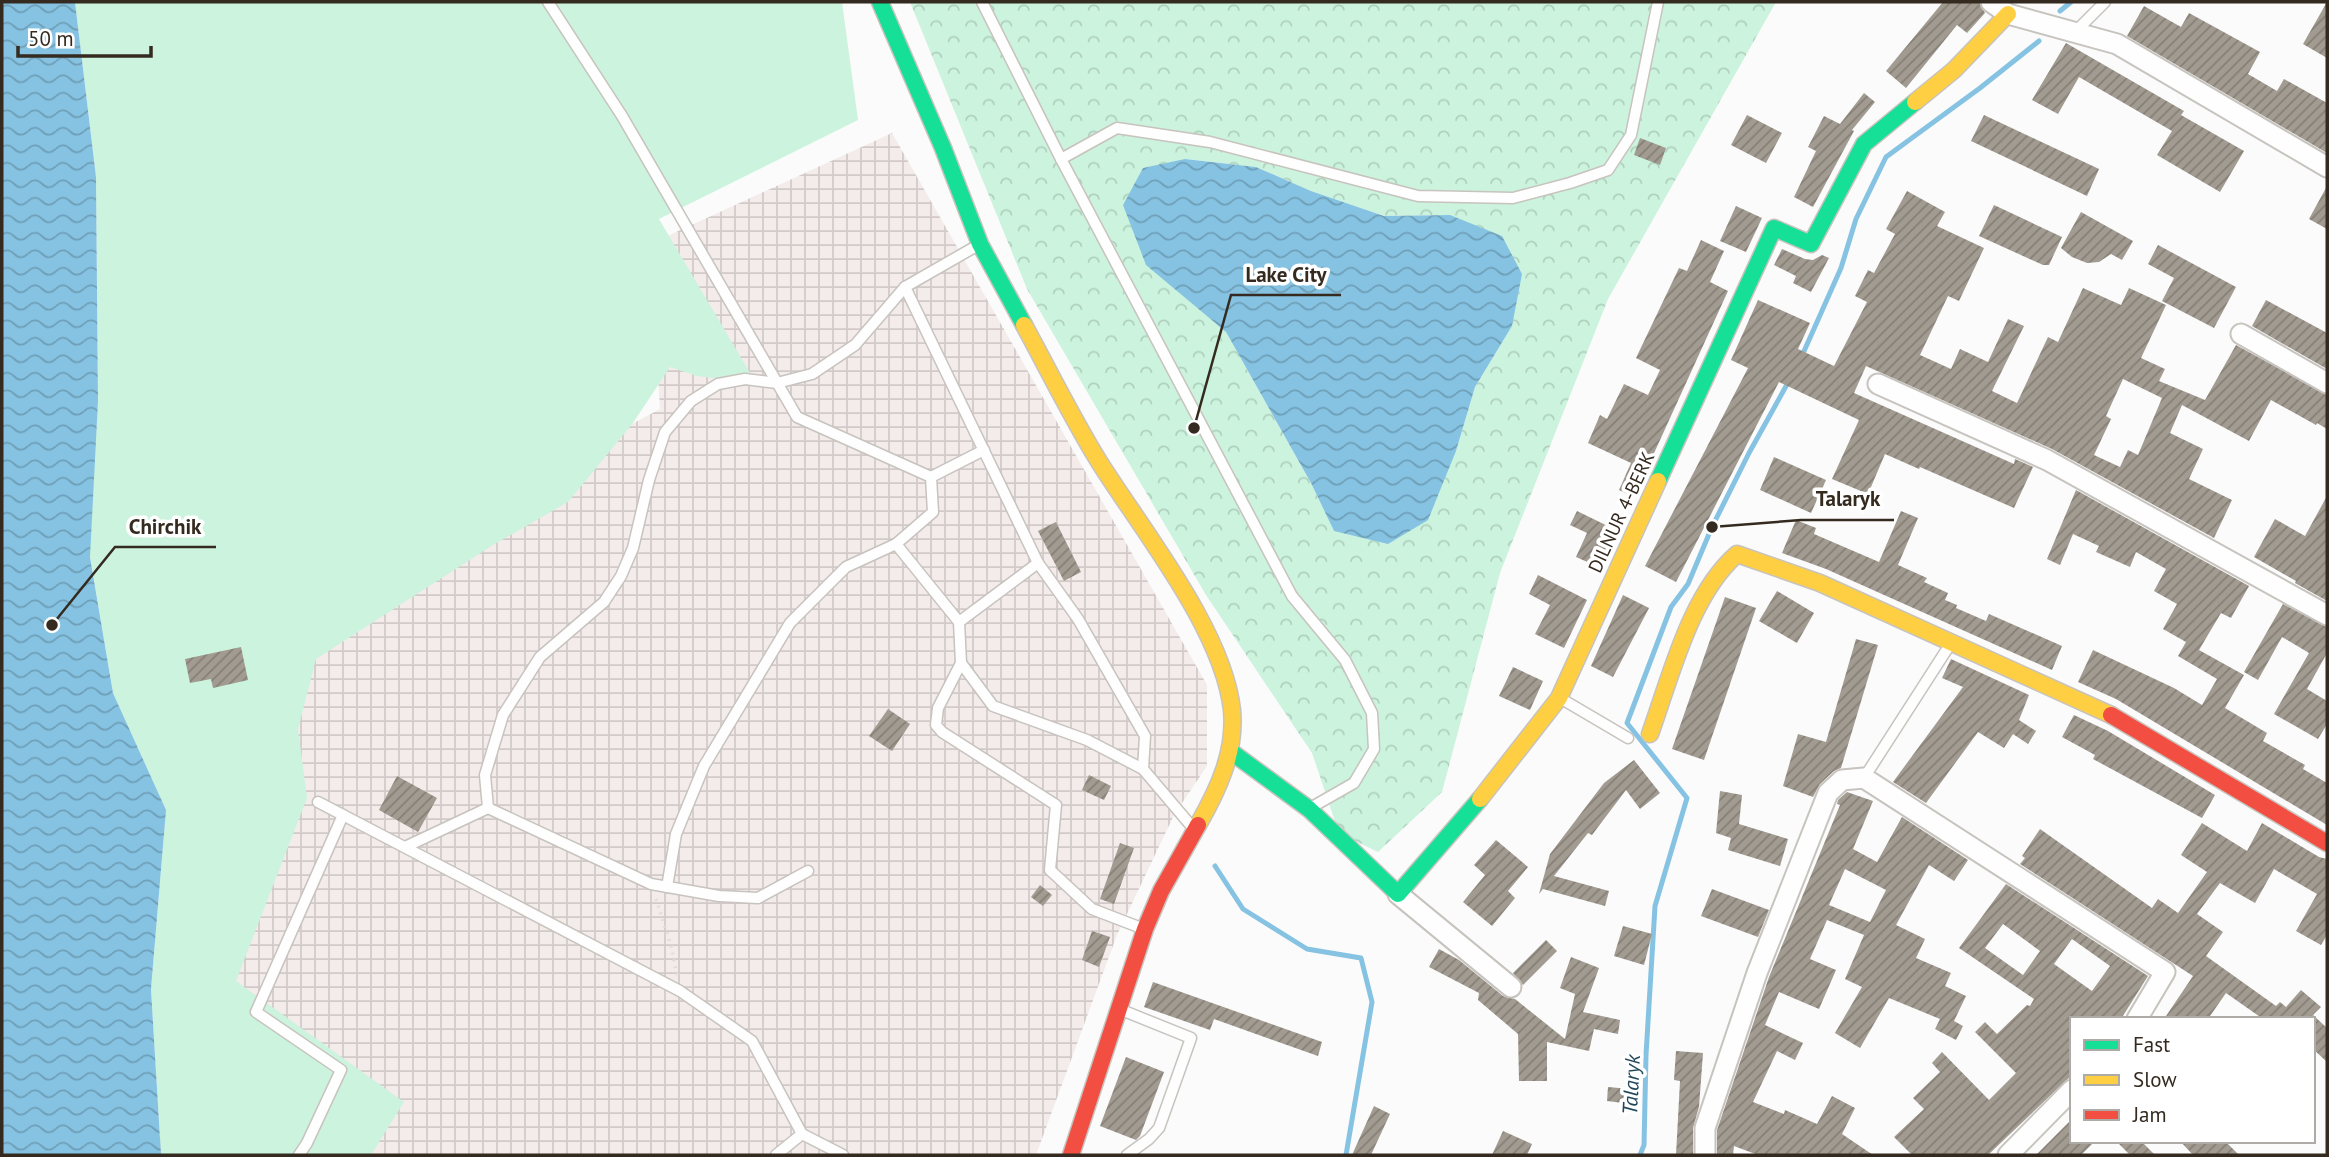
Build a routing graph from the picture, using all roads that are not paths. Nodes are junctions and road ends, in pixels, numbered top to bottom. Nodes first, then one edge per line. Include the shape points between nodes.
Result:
1 (548, 2) edge
2 (880, 2) edge
3 (982, 2) edge
4 (1658, 2) edge
5 (1992, 2) edge
6 (2105, 2) edge
7 (2008, 14) junction
8 (2075, 32) junction
9 (1061, 159) junction
10 (2327, 167) edge
11 (980, 244) junction
12 (905, 287) junction
13 (2241, 334) dead end
14 (777, 383) junction
15 (2327, 383) edge
16 (1878, 384) dead end
17 (984, 450) junction
18 (931, 477) junction
19 (896, 544) junction
20 (1038, 563) junction
21 (2327, 615) edge
22 (959, 622) junction
23 (1951, 642) junction
24 (961, 663) junction
25 (1559, 698) junction
26 (1650, 734) dead end
27 (1628, 738) dead end
28 (1230, 751) junction
29 (1143, 769) junction
30 (1864, 778) junction
31 (318, 802) dead end
32 (488, 808) junction
33 (1309, 809) junction
34 (343, 815) junction
35 (1195, 831) junction
36 (2327, 843) edge
37 (405, 847) junction
38 (808, 871) dead end
39 (667, 887) junction
40 (1398, 894) junction
41 (1145, 929) junction
42 (1511, 987) dead end
43 (1119, 1009) junction
44 (2138, 1017) edge
45 (2070, 1092) edge
46 (802, 1134) junction
47 (299, 1155) edge
48 (776, 1155) edge
49 (843, 1155) edge
50 (1071, 1155) edge
51 (1127, 1155) edge
52 (1705, 1155) edge
53 (2008, 1155) edge

1 - 14 lane via 622,116
2 - 11 street
3 - 9 lane
4 - 9 lane via 1631,135 1608,170 1513,198 1418,196 1210,142 1117,128
5 - 7 street
6 - 8 lane
7 - 8 street
7 - 25 street, DILNUR 4-BERK via 1954,70 1864,144 1811,244 1774,228
8 - 10 street via 2117,44
9 - 33 lane via 1292,596 1345,660 1373,713 1374,749 1354,783
11 - 12 lane
11 - 28 street via 1096,457 1206,632 1225,676 1232,712
12 - 14 lane via 855,345 812,374
12 - 17 lane
13 - 15 street
14 - 18 lane via 797,417
14 - 32 lane via 745,379 719,384 691,401 665,432 621,576 604,602 540,657 503,715 485,775
16 - 21 street via 2047,460
17 - 18 lane
17 - 20 lane
18 - 19 lane via 933,512
19 - 22 lane
19 - 39 lane via 846,567 790,623 704,766 676,834
20 - 22 lane
20 - 29 lane via 1078,619 1144,736
22 - 24 lane
23 - 26 street via 1820,583 1737,554 1698,602
23 - 30 lane
23 - 36 street via 2108,713
24 - 29 lane via 993,706 1087,740
24 - 41 lane via 938,708 936,725 1056,805 1050,870 1092,909
25 - 27 lane
25 - 40 street, DILNUR 4-BERK via 1469,814
28 - 33 street
28 - 35 street via 1219,789
29 - 35 lane
30 - 44 street via 2165,972
30 - 52 street via 1842,780 1828,793 1757,973 1705,1128
31 - 34 lane
32 - 37 lane
32 - 39 lane via 651,884
33 - 40 street
34 - 37 lane
34 - 47 lane via 256,1012 341,1070
35 - 41 street
37 - 46 lane via 680,991 752,1041
38 - 39 lane via 758,898
40 - 42 street
41 - 43 street
43 - 50 street
43 - 51 lane via 1191,1038 1159,1128
45 - 53 street
46 - 48 lane
46 - 49 lane

